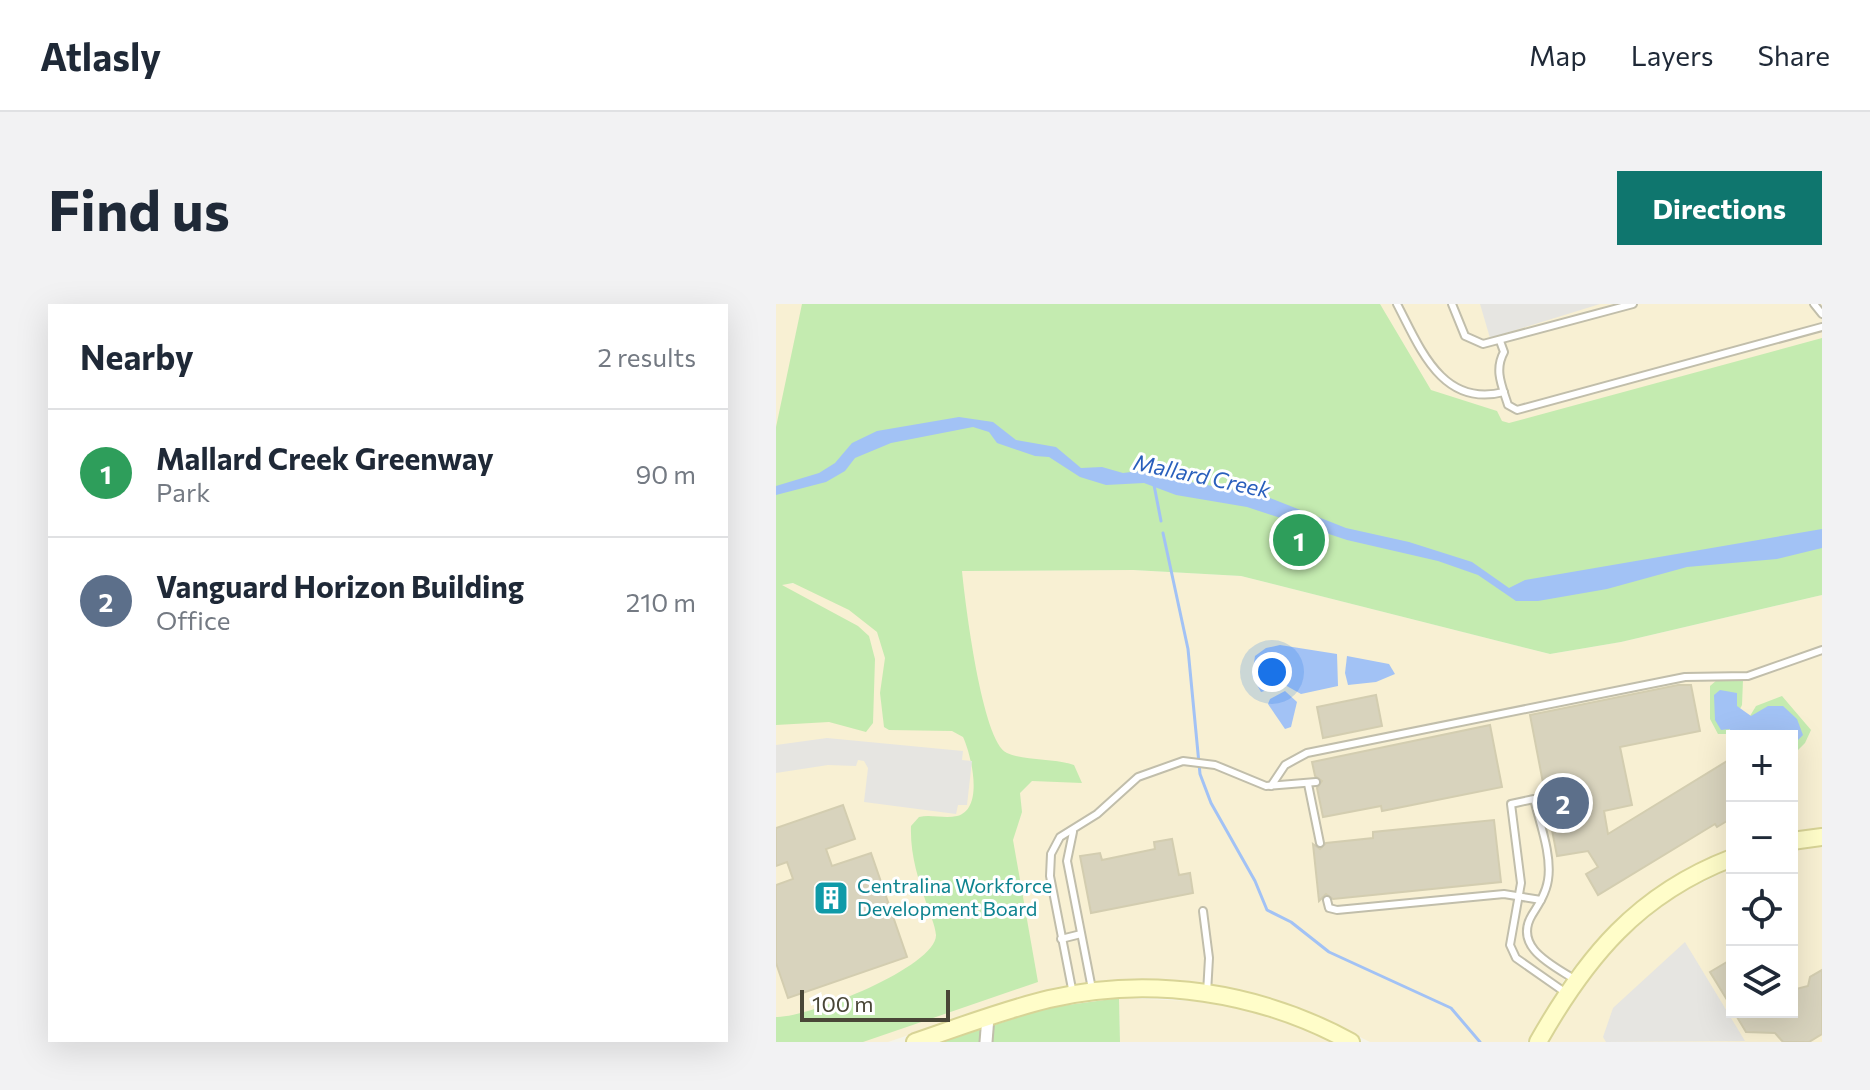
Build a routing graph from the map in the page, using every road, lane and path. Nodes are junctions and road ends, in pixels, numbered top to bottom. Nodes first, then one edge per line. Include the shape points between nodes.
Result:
1 (1397, 304) edge
2 (1452, 304) edge
3 (1633, 304) edge
4 (1814, 304) edge
5 (1609, 307) edge
6 (1822, 314) edge
7 (1822, 327) edge
8 (1500, 341) junction
9 (1504, 392) junction
10 (1822, 650) edge
11 (1271, 786) junction
12 (1074, 828) junction
13 (1822, 837) edge
14 (1798, 840) edge
15 (1320, 843) dead end
16 (1726, 861) edge
17 (1519, 894) junction
18 (1327, 900) dead end
19 (1541, 900) junction
20 (1203, 911) dead end
21 (1512, 928) junction
22 (1526, 930) junction
23 (1081, 934) junction
24 (1061, 939) junction
25 (1570, 986) junction
26 (1093, 992) junction
27 (1207, 993) junction
28 (1073, 994) junction
29 (988, 1017) junction
30 (915, 1042) edge
31 (986, 1042) edge
32 (1351, 1042) edge
33 (1538, 1042) edge

1 - 9 lane via 1431,369 1442,379 1468,392
2 - 8 lane via 1467,339 1483,344
3 - 5 lane
4 - 6 lane
5 - 8 lane
7 - 9 lane via 1526,409 1511,409
8 - 9 lane via 1504,352 1498,369
10 - 11 lane via 1748,676 1685,677 1307,753 1285,765
11 - 12 lane via 1215,765 1183,761 1138,777
11 - 15 lane via 1312,783
12 - 23 lane via 1067,861
12 - 24 lane via 1060,837 1049,862
13 - 14 street
16 - 25 street via 1673,887 1634,915
17 - 18 lane via 1337,910 1329,908
17 - 19 lane
17 - 19 lane via 1521,864 1511,804 1534,799 1549,876
17 - 21 lane
19 - 22 lane
20 - 27 lane
21 - 22 lane
21 - 25 lane via 1510,945 1516,958
22 - 25 lane via 1536,953
23 - 24 lane
23 - 26 lane
24 - 28 lane
25 - 33 street
26 - 27 street via 1150,988
26 - 28 street
27 - 32 street via 1280,1010
28 - 29 street
29 - 30 street
29 - 31 street

